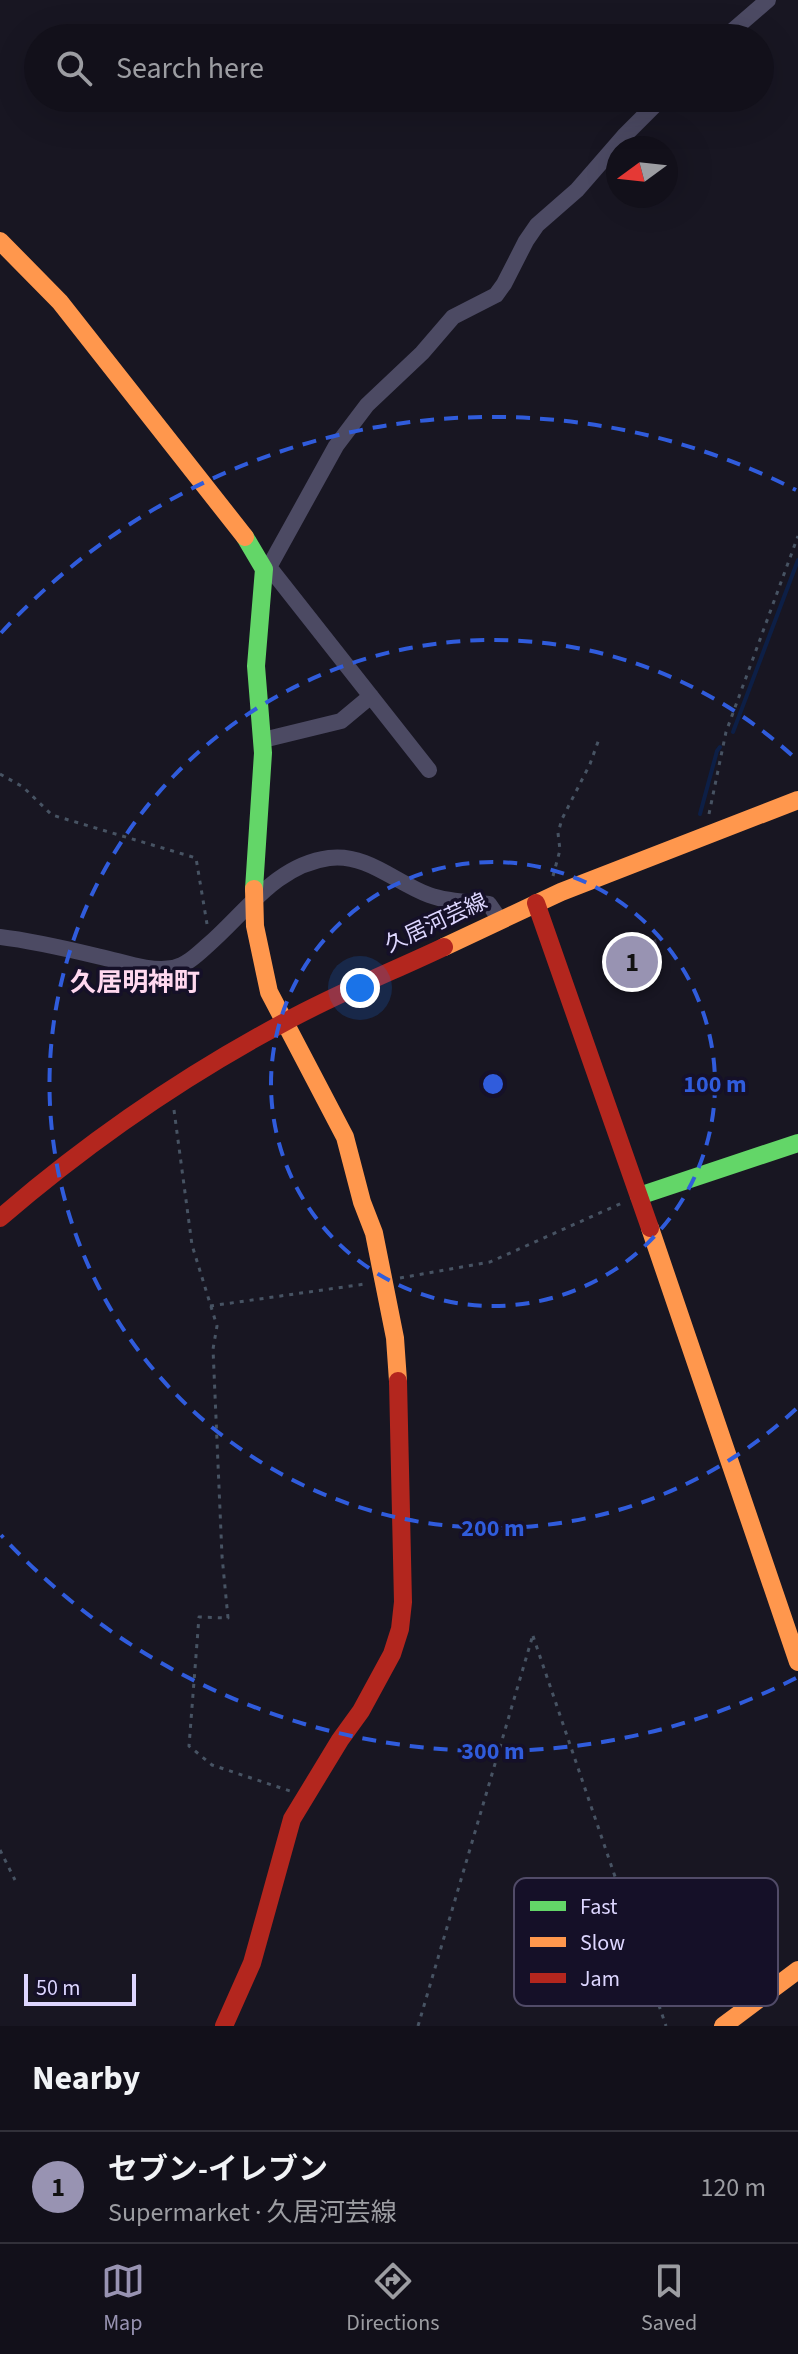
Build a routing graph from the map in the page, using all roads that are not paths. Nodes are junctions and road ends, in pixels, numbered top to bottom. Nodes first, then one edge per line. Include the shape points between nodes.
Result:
1 (768, 0) edge
2 (740, 24) edge
3 (648, 112) edge
4 (0, 241) edge
5 (267, 568) junction
6 (371, 696) junction
7 (263, 740) junction
8 (429, 770) dead end
9 (798, 800) edge
10 (544, 899) junction
11 (253, 902) junction
12 (500, 920) junction
13 (0, 937) edge
14 (286, 1021) junction
15 (798, 1143) edge
16 (639, 1196) junction
17 (0, 1218) edge
18 (798, 1662) edge
19 (798, 1970) edge
20 (778, 1985) edge
21 (750, 2006) edge
22 (224, 2026) edge
23 (723, 2026) edge

1 - 2 street
3 - 5 street via 577,190 537,225 496,295 453,317 367,405 336,446
4 - 5 street via 60,302
5 - 6 street
5 - 7 street via 256,666
6 - 7 street via 341,721
6 - 8 street
7 - 11 street
9 - 10 street, 久居河芸線
10 - 12 street, 久居河芸線
10 - 16 street
11 - 12 street via 294,868 326,858 348,858 434,897 489,904
11 - 13 street via 178,967 154,968
11 - 14 street via 269,992
12 - 14 street, 久居河芸線
14 - 17 street, 久居河芸線 via 107,1131
14 - 22 street via 345,1137 374,1233 395,1338 403,1602 392,1654 292,1819 252,1963
15 - 16 street
16 - 18 street
19 - 20 street
21 - 23 street

